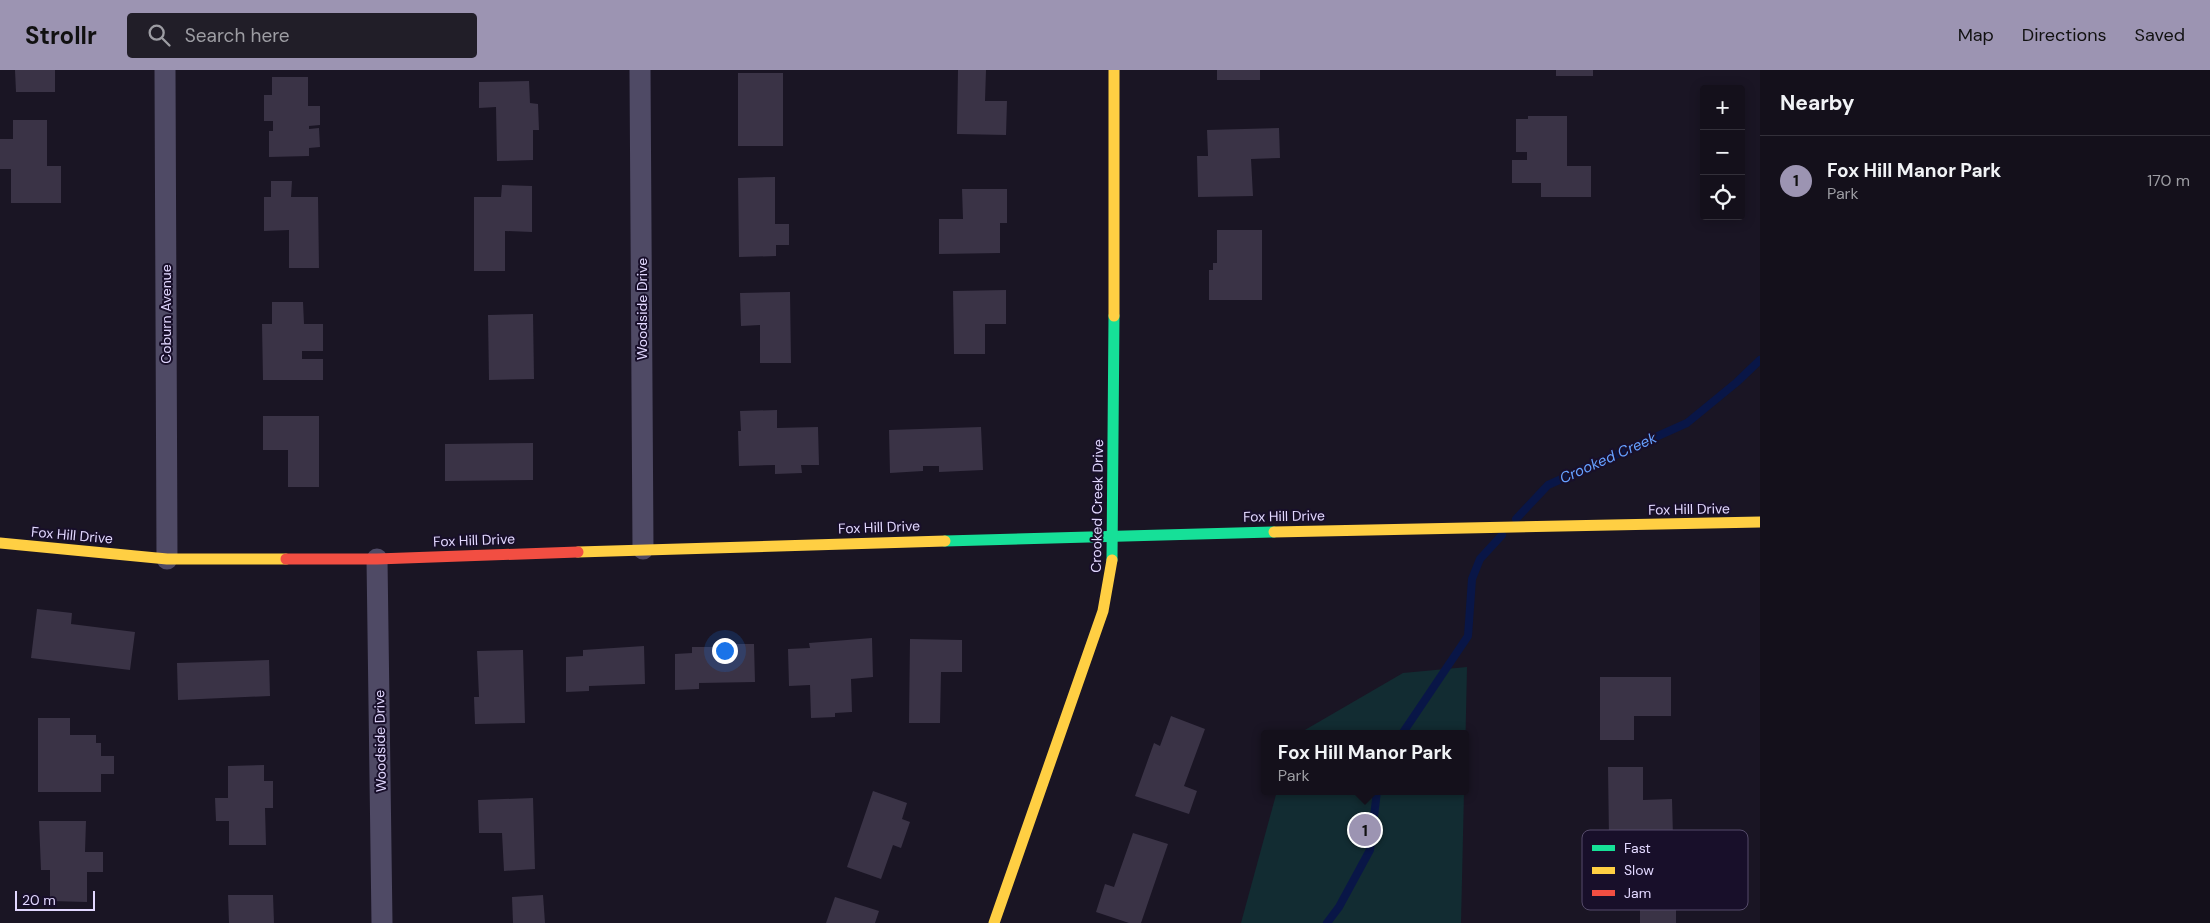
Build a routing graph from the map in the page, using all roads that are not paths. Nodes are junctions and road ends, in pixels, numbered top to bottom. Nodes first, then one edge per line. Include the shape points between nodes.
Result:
1 (165, 70) edge
2 (640, 70) edge
3 (1114, 70) edge
4 (1760, 522) edge
5 (1114, 535) junction
6 (0, 543) edge
7 (643, 549) junction
8 (167, 559) junction
9 (377, 559) junction
10 (382, 923) edge
11 (994, 923) edge

1 - 8 street, Coburn Avenue
2 - 7 street, Woodside Drive
3 - 5 street, Crooked Creek Drive
4 - 5 street, Fox Hill Drive
5 - 7 street, Fox Hill Drive
5 - 11 street, Crooked Creek Drive via 1111,575 1103,611
6 - 8 street, Fox Hill Drive
7 - 9 street, Fox Hill Drive
8 - 9 street, Fox Hill Drive
9 - 10 street, Woodside Drive

